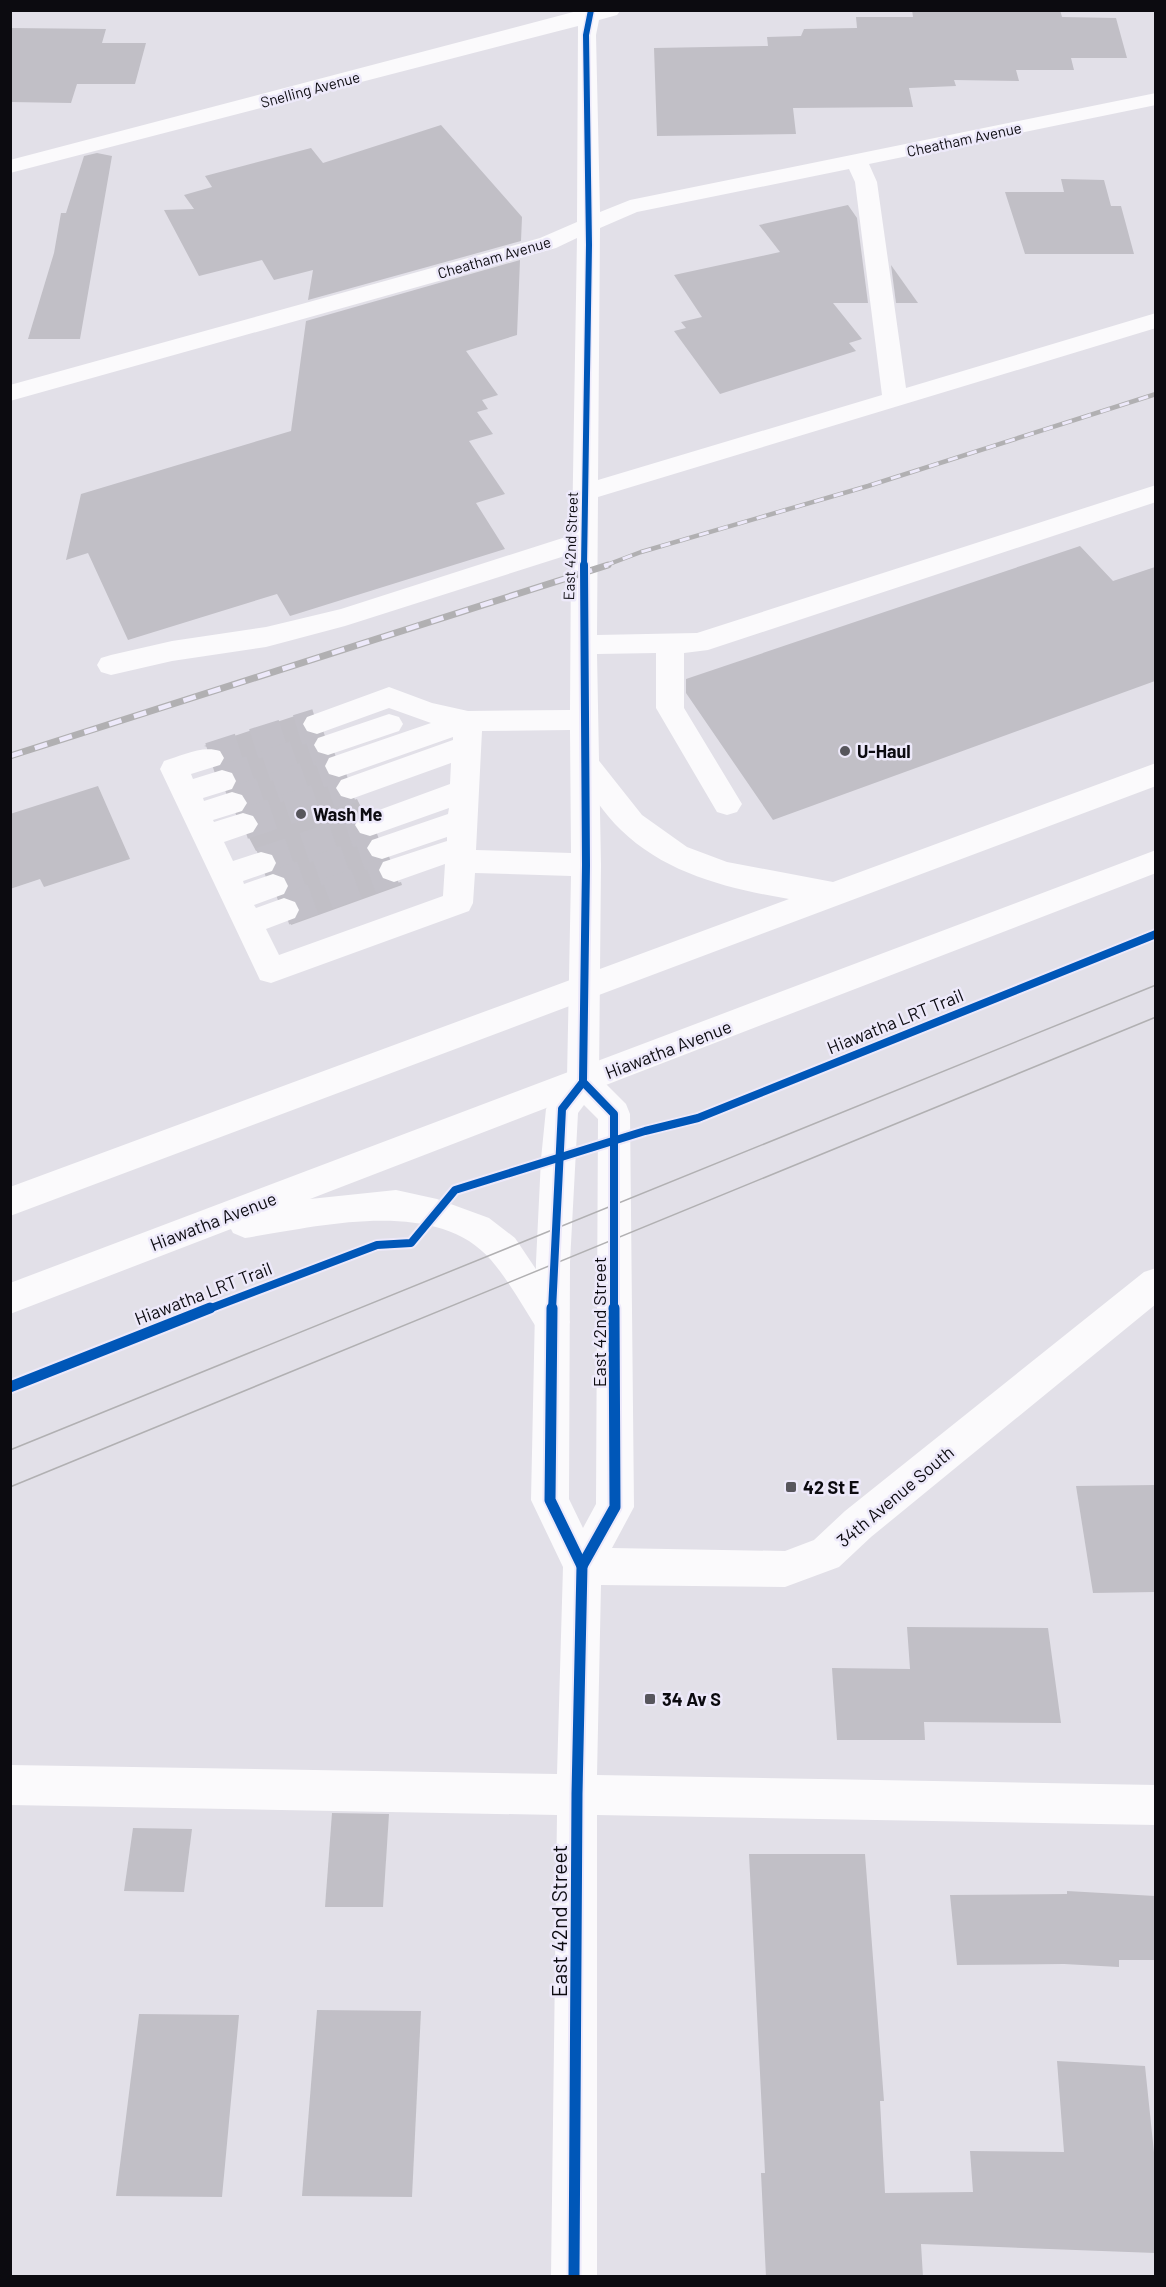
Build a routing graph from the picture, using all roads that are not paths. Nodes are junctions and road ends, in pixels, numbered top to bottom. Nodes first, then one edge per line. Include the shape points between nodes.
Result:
1 (597, 12) edge
2 (1155, 99) edge
3 (857, 161) junction
4 (10, 167) edge
5 (588, 225) junction
6 (1155, 320) edge
7 (10, 393) edge
8 (895, 400) junction
9 (587, 492) junction
10 (1155, 493) edge
11 (585, 540) junction
12 (670, 643) junction
13 (583, 645) junction
14 (111, 665) dead end
15 (584, 720) junction
16 (467, 734) junction
17 (586, 765) junction
18 (1155, 774) edge
19 (465, 790) junction
20 (727, 804) dead end
21 (196, 815) junction
22 (462, 843) junction
23 (1155, 861) edge
24 (586, 865) junction
25 (835, 895) junction
26 (236, 899) junction
27 (584, 989) junction
28 (583, 1082) junction
29 (10, 1202) edge
30 (181, 1233) junction
31 (1155, 1283) edge
32 (10, 1299) edge
33 (552, 1322) junction
34 (582, 1566) junction
35 (10, 1785) edge
36 (577, 1794) junction
37 (1155, 1805) edge
38 (574, 2277) edge

1 - 4 main road, Snelling Avenue
1 - 5 main road, East 42nd Street via 586,35
2 - 3 main road, Cheatham Avenue
3 - 5 main road, Cheatham Avenue via 630,207
3 - 8 main road via 866,182
5 - 7 main road, Cheatham Avenue via 549,243
5 - 9 main road, East 42nd Street
6 - 8 main road
8 - 9 main road
9 - 11 main road, East 42nd Street
10 - 12 main road via 698,643
11 - 13 main road, East 42nd Street
11 - 14 main road via 266,638 172,651
12 - 13 main road
12 - 20 main road via 670,708
13 - 15 main road, East 42nd Street
15 - 16 main road
15 - 17 main road, East 42nd Street
16 - 16 main road via 427,712 333,756
16 - 19 main road
17 - 24 main road, East 42nd Street
17 - 25 main road via 630,822 669,851 718,873
18 - 25 main road
19 - 22 main road
19 - 22 main road via 382,848
21 - 21 main road via 227,791
21 - 26 main road
22 - 24 main road
22 - 26 main road via 458,903 271,971
23 - 28 main road, Hiawatha Avenue
24 - 27 main road, East 42nd Street
25 - 27 main road
26 - 26 main road via 272,886
27 - 28 main road, East 42nd Street
27 - 29 main road
28 - 30 main road, Hiawatha Avenue
28 - 33 main road, East 42nd Street via 562,1109
28 - 34 main road, East 42nd Street via 614,1114 615,1507
30 - 32 main road, Hiawatha Avenue
30 - 33 main road via 396,1205 437,1214 477,1228 503,1249
31 - 34 main road, 34th Avenue South via 826,1554 785,1569
33 - 34 main road, East 42nd Street via 550,1500
34 - 36 main road, East 42nd Street
35 - 36 main road
36 - 37 main road
36 - 38 main road, East 42nd Street

